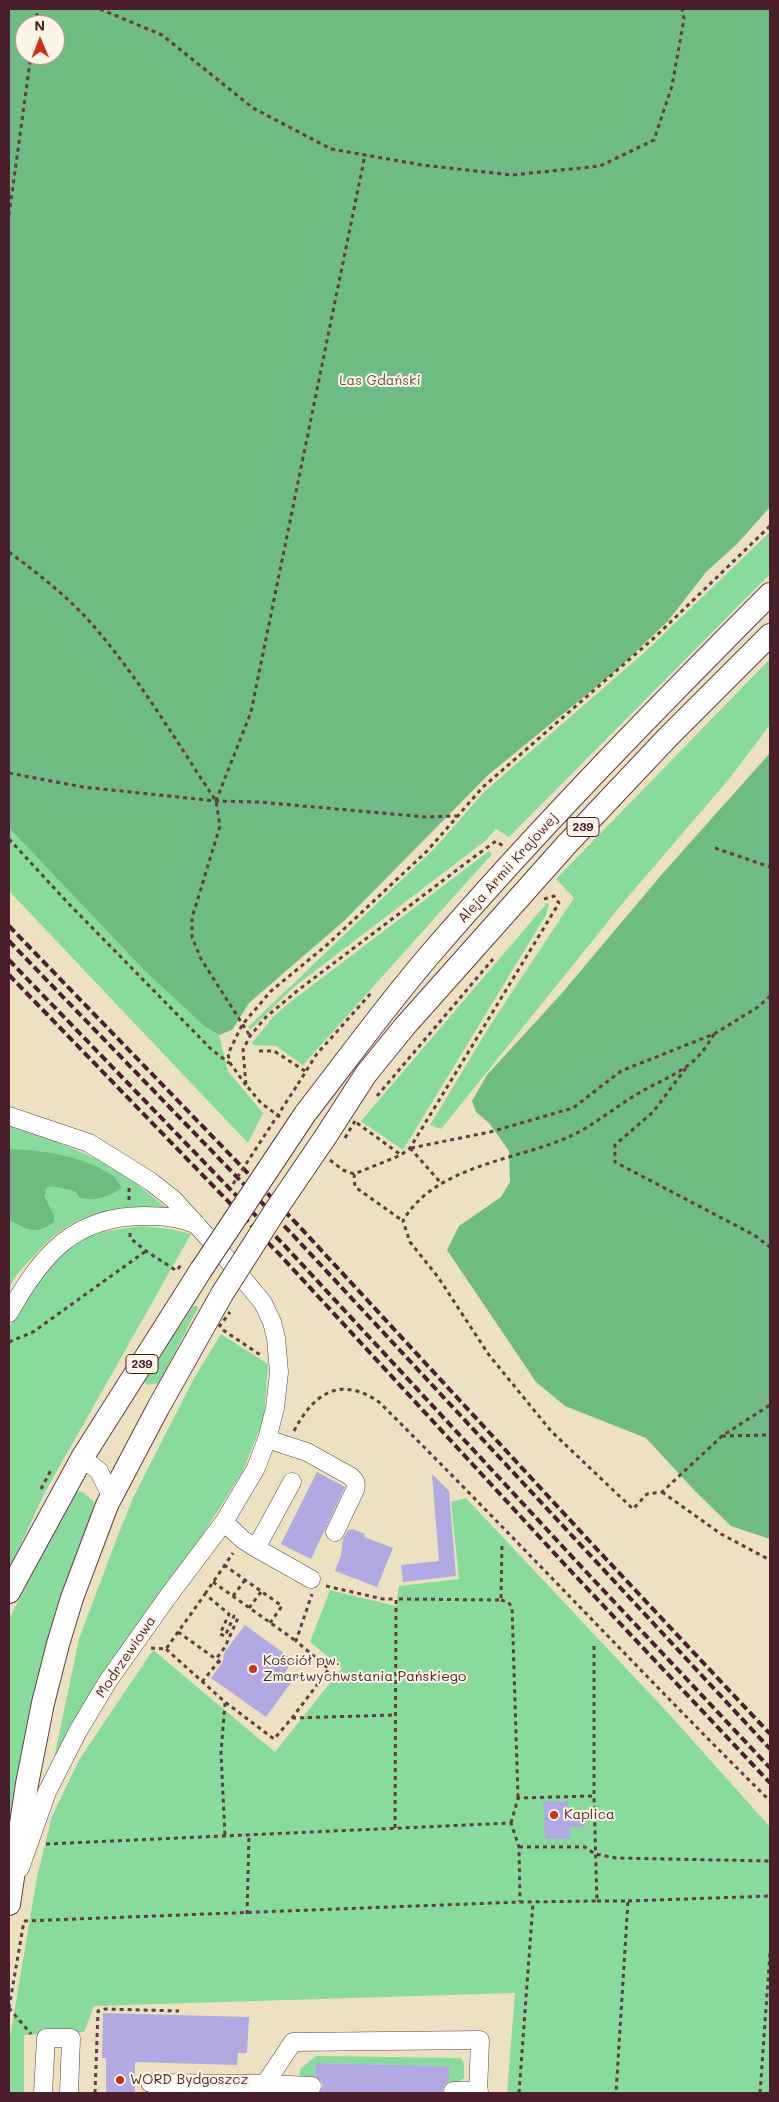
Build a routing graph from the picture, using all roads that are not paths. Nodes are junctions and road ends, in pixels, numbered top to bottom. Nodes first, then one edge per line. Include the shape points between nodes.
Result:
1 (770, 594) edge
2 (770, 636) edge
3 (9, 1116) edge
4 (197, 1225) junction
5 (9, 1313) edge
6 (267, 1439) junction
7 (82, 1458) junction
8 (292, 1482) dead end
9 (111, 1496) junction
10 (224, 1522) junction
11 (335, 1532) dead end
12 (256, 1548) junction
13 (316, 1586) road end
14 (9, 1592) edge
15 (10, 1898) edge
16 (150, 2084) dead end
17 (312, 2086) dead end
18 (262, 2089) edge
19 (453, 2091) dead end
20 (478, 2092) edge
21 (44, 2093) edge
22 (69, 2093) edge

1 - 7 main road, Aleja Armii Krajowej / 239, bridge via 643,722 432,952 305,1114 192,1266
2 - 9 main road, Aleja Armii Krajowej / 239, bridge via 567,844 366,1074 222,1294
3 - 4 street via 89,1143 150,1181
4 - 5 street via 163,1216 130,1216 100,1223 72,1235 42,1262
4 - 6 street, Modrzewiowa via 255,1291 272,1322 279,1372
6 - 10 street, Modrzewiowa via 256,1468
6 - 11 street via 308,1452 355,1480 355,1490
7 - 9 street via 99,1471
7 - 14 main road, 239
8 - 12 street
9 - 15 main road, 239 via 72,1598 43,1703
10 - 12 street
10 - 15 street, Modrzewiowa via 125,1657 78,1731 46,1792
12 - 13 street
16 - 18 street
17 - 18 street
18 - 20 street via 293,2042 480,2040
19 - 20 street
21 - 22 street via 46,2038 71,2038

